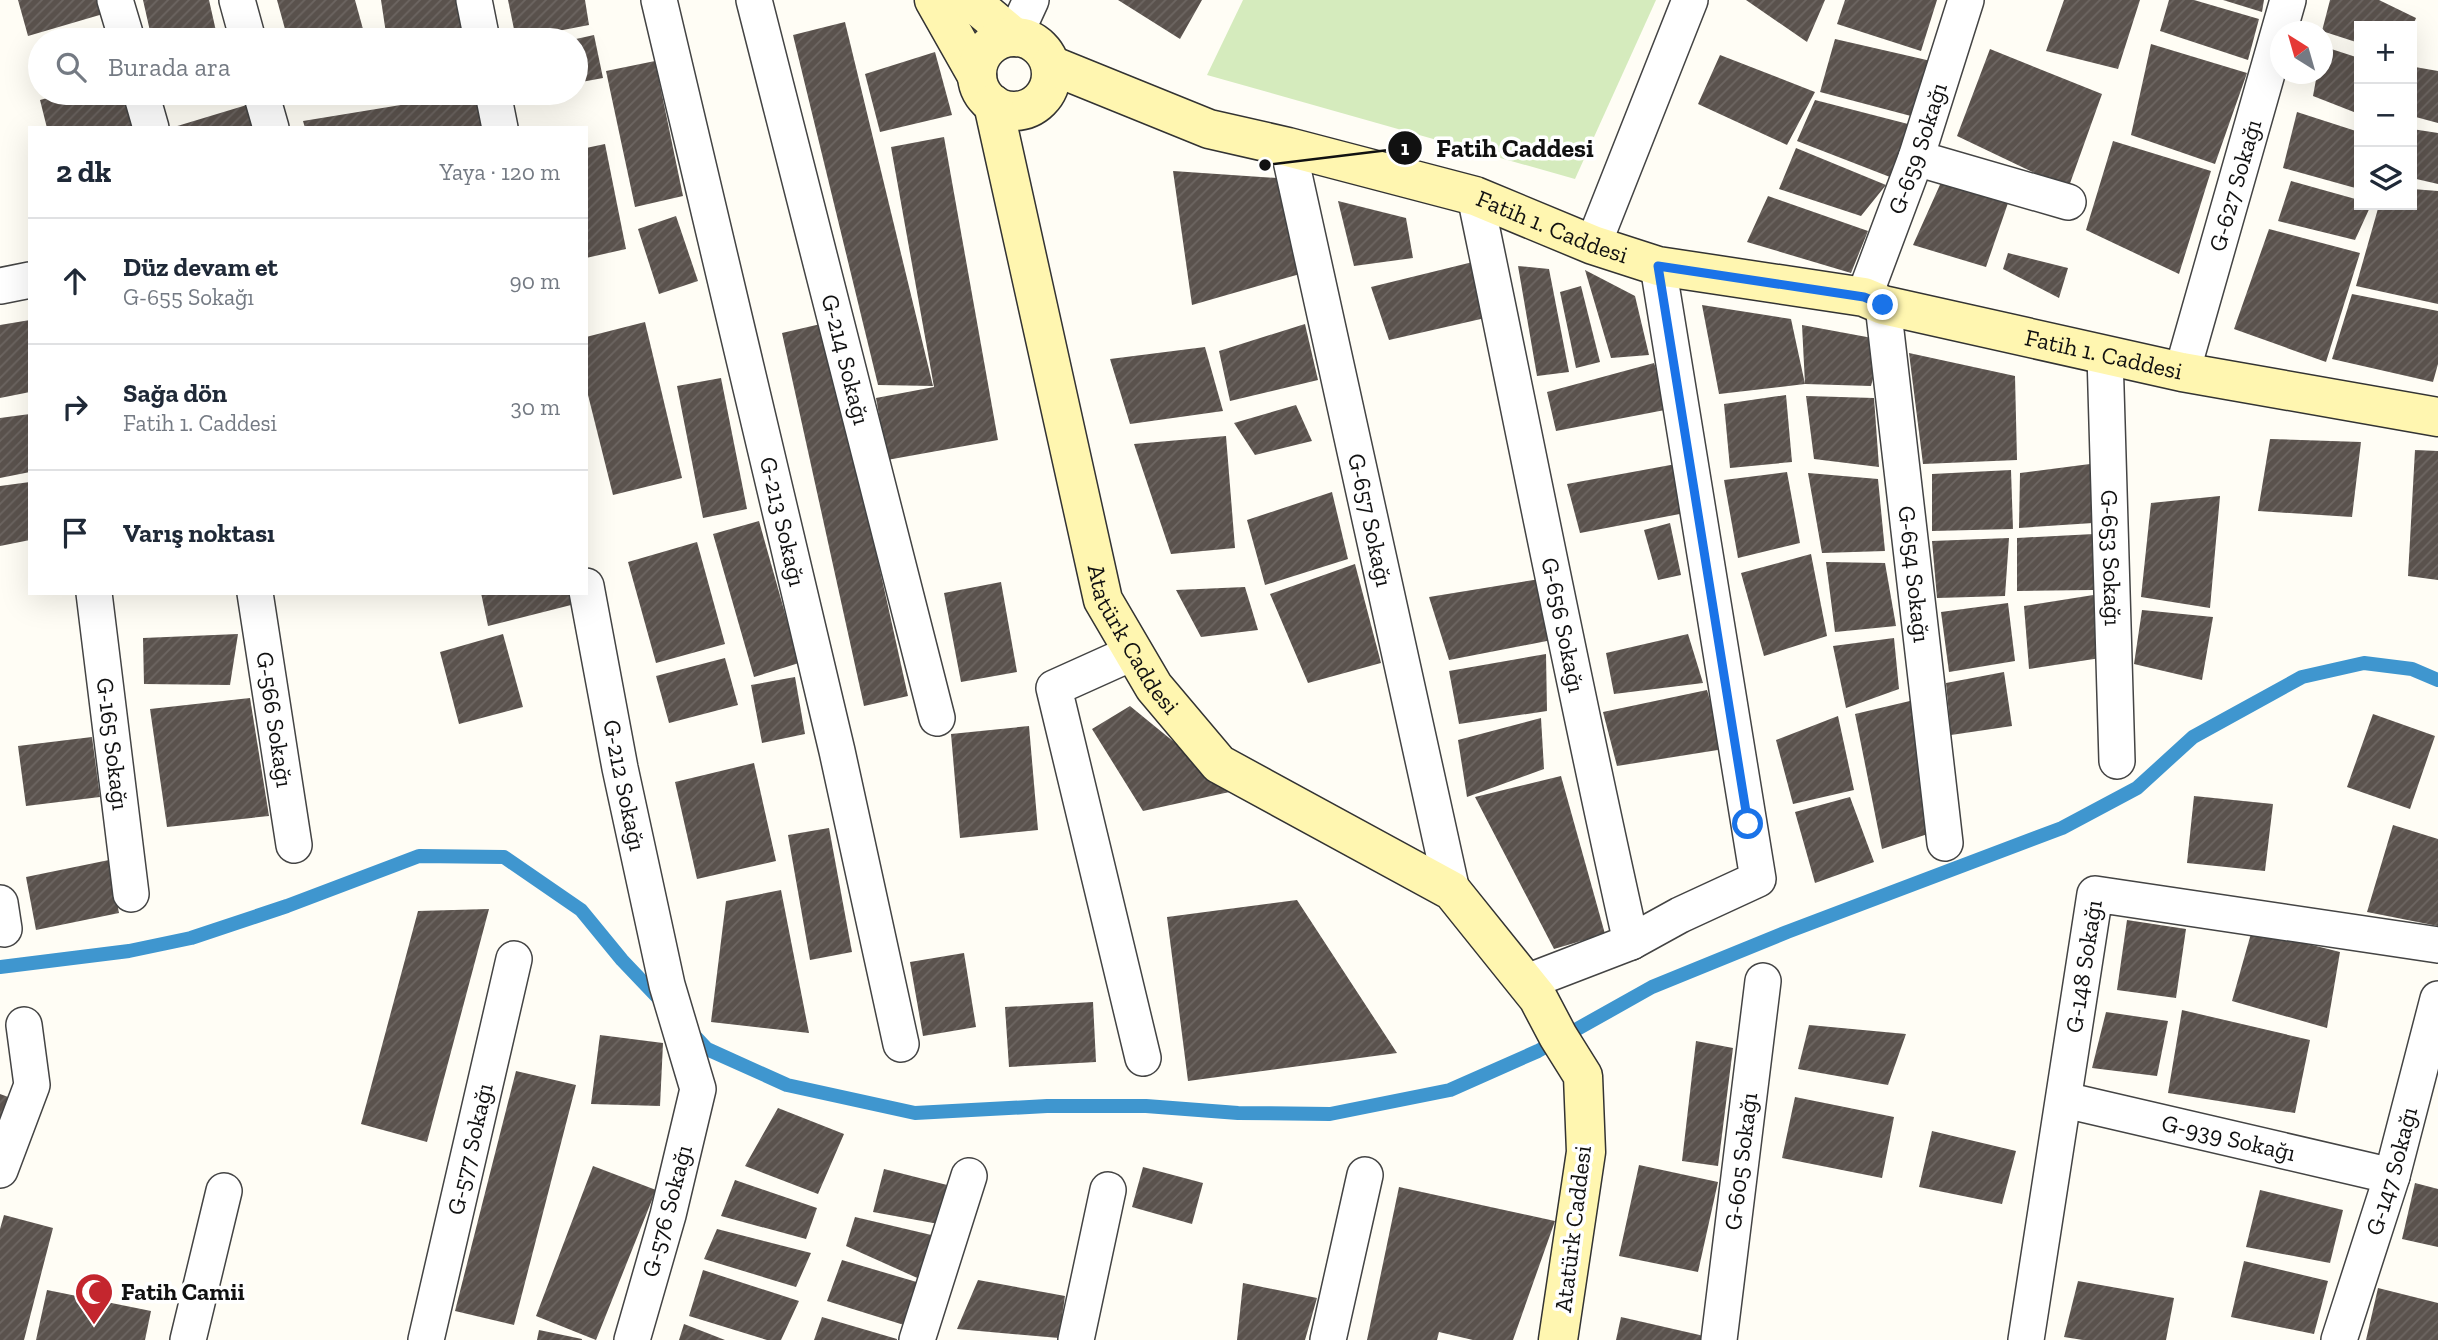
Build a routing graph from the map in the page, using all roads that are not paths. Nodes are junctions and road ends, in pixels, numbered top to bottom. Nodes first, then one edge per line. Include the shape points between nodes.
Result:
1 (116, 0) edge
2 (237, 0) edge
3 (474, 0) edge
4 (659, 0) edge
5 (754, 0) edge
6 (934, 0) edge
7 (970, 0) edge
8 (1031, 0) edge
9 (1690, 0) edge
10 (1966, 0) edge
11 (2288, 0) edge
12 (124, 28) edge
13 (245, 28) edge
14 (480, 28) edge
15 (1014, 37) junction
16 (1046, 83) junction
17 (985, 90) junction
18 (144, 105) edge
19 (264, 105) edge
20 (495, 105) edge
21 (149, 126) edge
22 (270, 126) edge
23 (500, 126) edge
24 (1288, 147) junction
25 (1916, 158) junction
26 (1013, 195) junction
27 (1475, 196) junction
28 (2068, 202) dead end
29 (1592, 245) junction
30 (1658, 266) junction
31 (28, 280) edge
32 (0, 286) edge
33 (1873, 301) junction
34 (2105, 355) junction
35 (2182, 372) junction
36 (2438, 416) edge
37 (94, 595) edge
38 (255, 595) edge
39 (588, 595) edge
40 (1134, 652) junction
41 (937, 718) dead end
42 (2117, 761) dead end
43 (1945, 843) dead end
44 (294, 845) dead end
45 (1451, 891) junction
46 (131, 894) dead end
47 (1631, 942) junction
48 (2438, 945) edge
49 (514, 959) dead end
50 (1763, 981) dead end
51 (1532, 990) junction
52 (2438, 999) edge
53 (24, 1025) dead end
54 (901, 1044) dead end
55 (1143, 1058) dead end
56 (695, 1081) joint
57 (2065, 1100) junction
58 (0, 1170) edge
59 (1365, 1175) dead end
60 (969, 1176) dead end
61 (2392, 1176) junction
62 (1108, 1189) dead end
63 (224, 1191) dead end
64 (188, 1340) edge
65 (426, 1340) edge
66 (632, 1340) edge
67 (917, 1340) edge
68 (1076, 1340) edge
69 (1328, 1340) edge
70 (1558, 1340) edge
71 (1719, 1340) edge
72 (2026, 1340) edge
73 (2339, 1340) edge

1 - 12 street
2 - 13 street
3 - 14 street
4 - 54 street, G-213 Sokağı via 837,751
5 - 41 street, G-214 Sokağı
6 - 17 street, Atatürk Caddesi
7 - 15 street
8 - 15 street
9 - 29 street
10 - 25 street, G-659 Sokağı
11 - 35 street, G-627 Sokağı
15 - 16 street via 1038,44
15 - 17 street via 1002,38 983,53 978,64
16 - 17 street via 1030,108 1017,111 1004,110
16 - 24 street, Fatih 1. Caddesi
16 - 26 street
17 - 26 street, Atatürk Caddesi
18 - 21 street
19 - 22 street
20 - 23 street
24 - 27 street, Fatih 1. Caddesi
24 - 45 street, G-657 Sokağı
25 - 28 street
25 - 33 street, G-659 Sokağı
26 - 40 street, Atatürk Caddesi via 1103,600
27 - 29 street, Fatih 1. Caddesi
27 - 47 street, G-656 Sokağı
29 - 30 street, Fatih 1. Caddesi
30 - 33 street, Fatih 1. Caddesi
30 - 47 street via 1758,879
31 - 32 street
33 - 34 street, Fatih 1. Caddesi
33 - 43 street, G-654 Sokağı
34 - 35 street, Fatih 1. Caddesi
34 - 42 street, G-653 Sokağı
35 - 36 street, Fatih 1. Caddesi
37 - 46 street, G-165 Sokağı
38 - 44 street, G-566 Sokağı
39 - 56 street, G-212 Sokağı via 667,985
40 - 45 street, Atatürk Caddesi via 1154,687 1219,764
40 - 55 street via 1054,688
45 - 51 street, Atatürk Caddesi
47 - 51 street
48 - 57 street, G-148 Sokağı via 2095,894
49 - 65 street, G-577 Sokağı
50 - 71 street, G-605 Sokağı
51 - 70 street, Atatürk Caddesi via 1583,1076 1586,1152
52 - 61 street, G-147 Sokağı
53 - 58 street via 32,1085
56 - 66 street, G-576 Sokağı via 698,1090 668,1215
57 - 61 street, G-939 Sokağı
57 - 72 street, G-148 Sokağı
59 - 69 street
60 - 67 street
61 - 73 street, G-147 Sokağı
62 - 68 street
63 - 64 street

